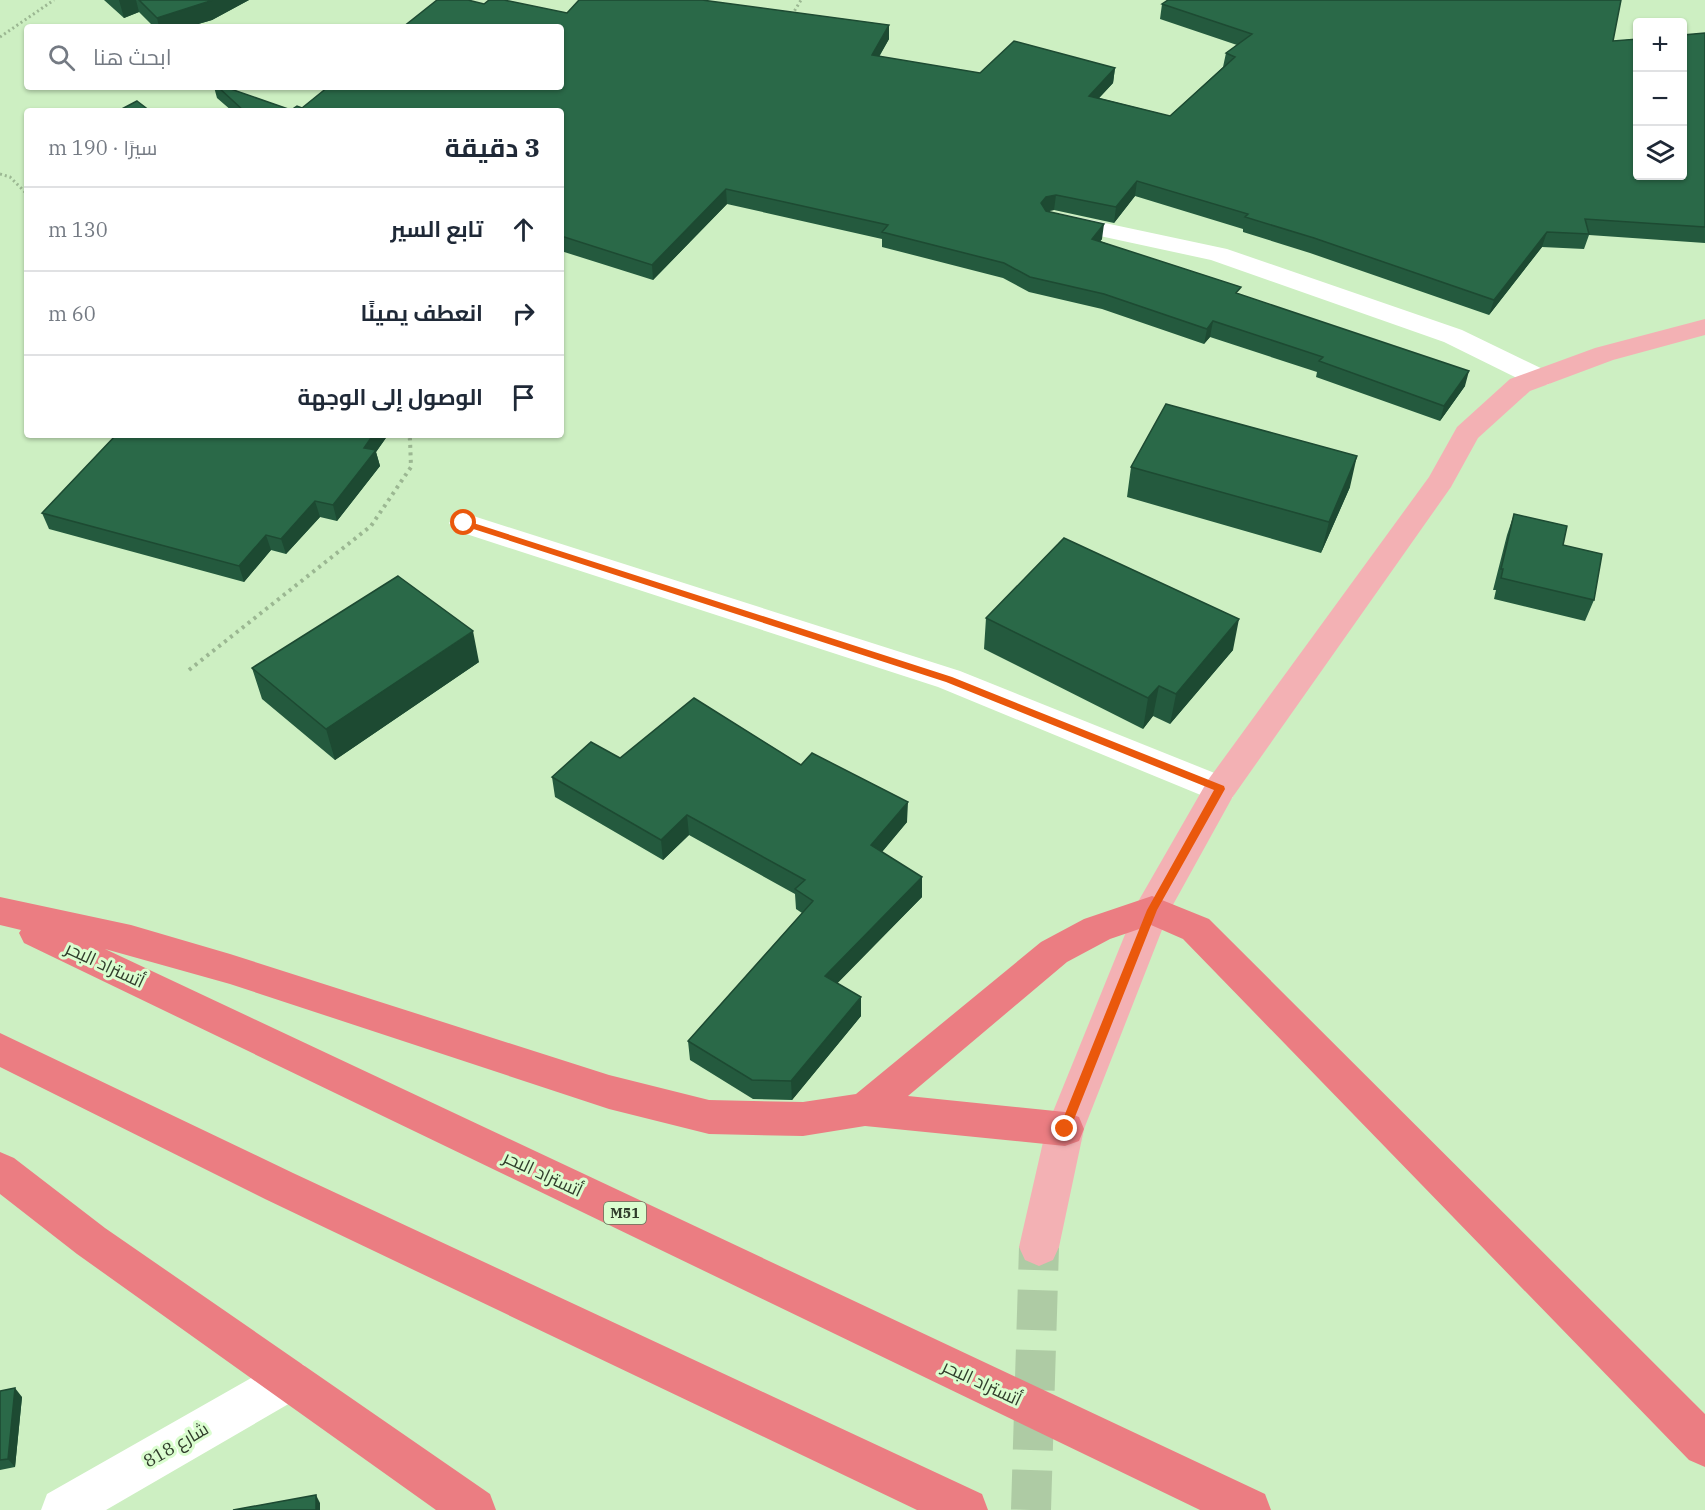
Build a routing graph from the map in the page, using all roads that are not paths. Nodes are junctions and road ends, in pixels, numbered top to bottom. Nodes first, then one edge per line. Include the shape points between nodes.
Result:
1 (1054, 219) edge
2 (1705, 327) edge
3 (1539, 378) junction
4 (464, 523) dead end
5 (1220, 789) junction
6 (1152, 910) junction
7 (0, 913) edge
8 (0, 1049) edge
9 (865, 1109) junction
10 (1065, 1129) junction
11 (0, 1170) edge
12 (1039, 1246) tunnel mouth
13 (289, 1380) junction
14 (1705, 1445) edge
15 (63, 1510) edge
16 (474, 1510) edge
17 (966, 1510) edge
18 (1249, 1510) edge

1 - 3 street via 1218,254 1453,336
2 - 3 main road via 1604,354
3 - 5 main road via 1520,386 1467,433 1441,480
4 - 5 street via 949,679
5 - 6 main road
6 - 9 highway via 1097,929 1054,951
6 - 10 main road
6 - 14 highway via 1196,929 1226,957
7 - 9 highway via 131,940 609,1092 709,1118 803,1119
7 - 18 highway, أتستراد البحر / M51
8 - 17 highway via 279,1186
9 - 10 highway
10 - 12 main road
11 - 13 highway via 91,1241
13 - 15 street, شارع 818
13 - 16 highway

